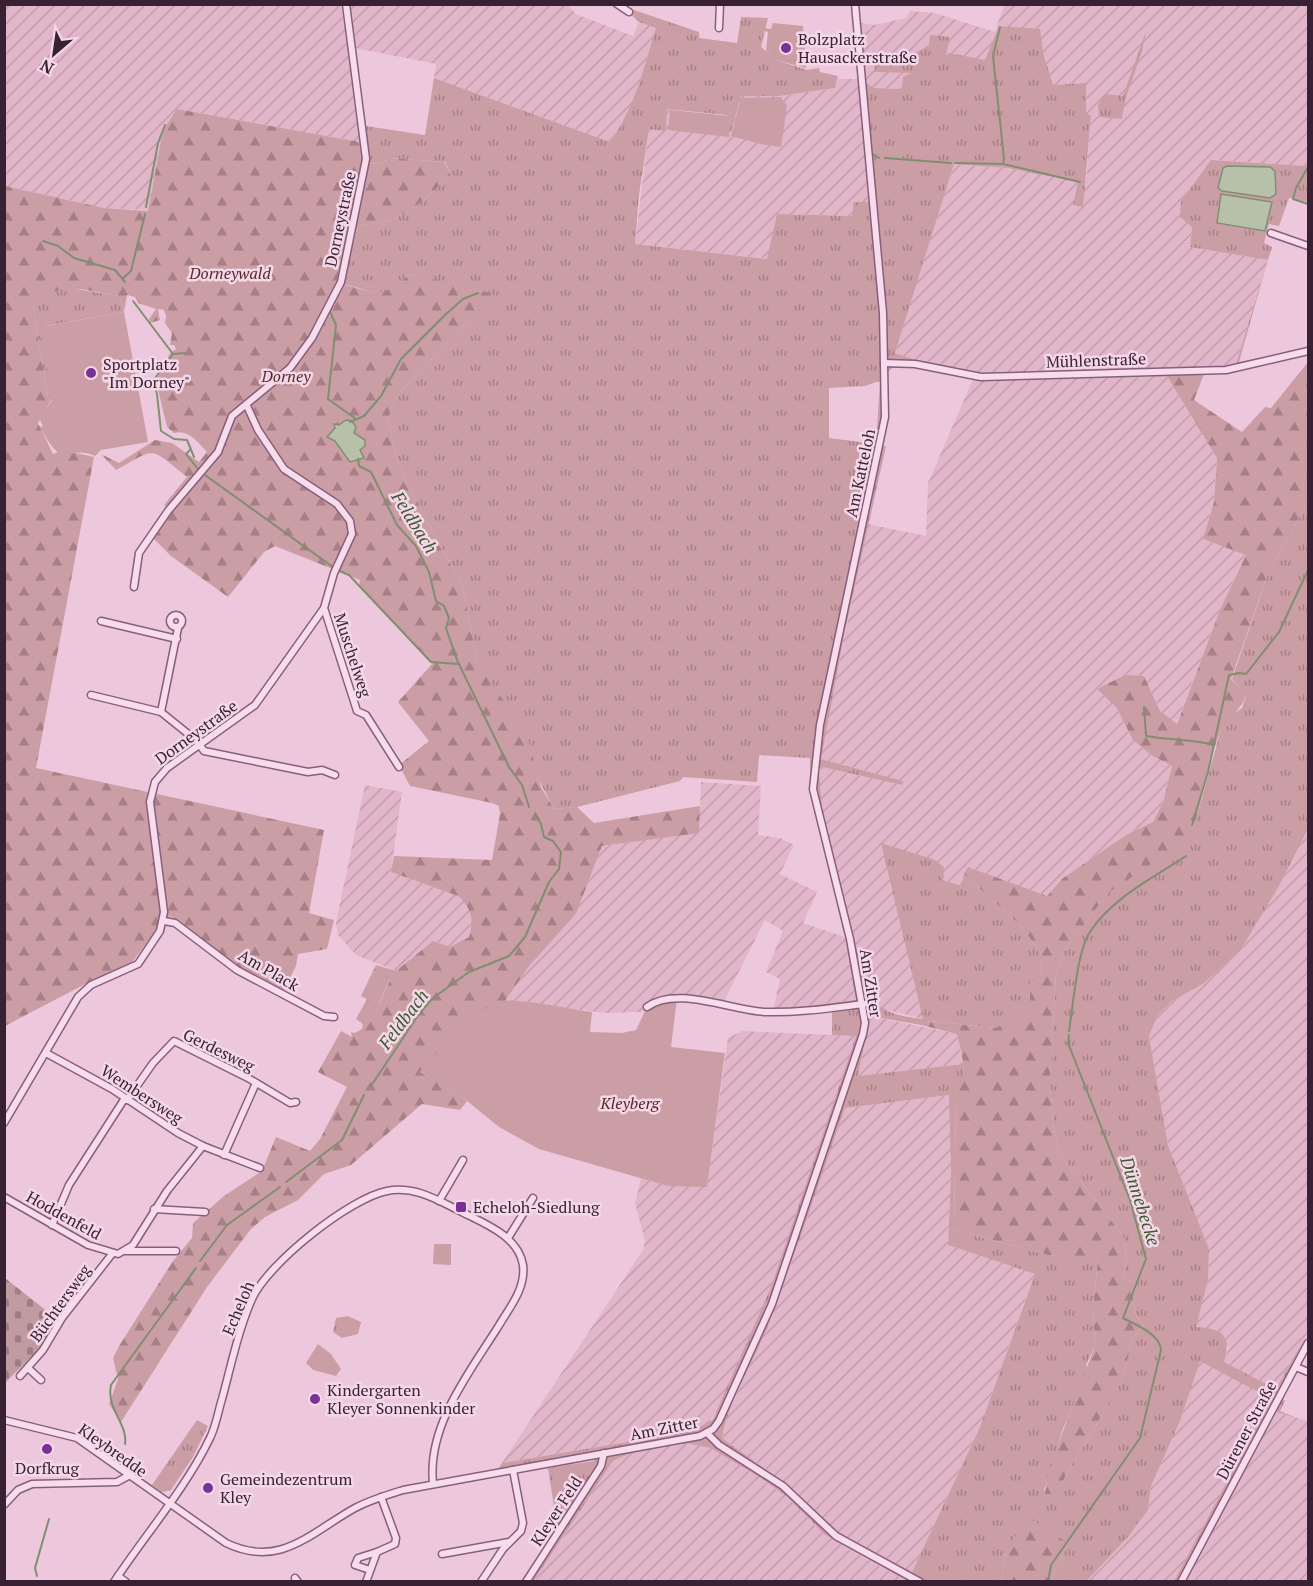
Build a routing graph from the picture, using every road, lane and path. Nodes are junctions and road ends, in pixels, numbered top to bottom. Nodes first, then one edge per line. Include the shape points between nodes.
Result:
1 (346, 4) edge
2 (617, 4) edge
3 (720, 4) edge
4 (855, 4) edge
5 (629, 12) dead end
6 (719, 28) dead end
7 (1271, 233) dead end
8 (1308, 246) edge
9 (1308, 351) edge
10 (884, 363) junction
11 (247, 406) junction
12 (134, 587) dead end
13 (324, 608) junction
14 (101, 621) dead end
15 (177, 628) dead end
16 (177, 639) junction
17 (91, 695) dead end
18 (161, 712) junction
19 (201, 746) junction
20 (399, 767) dead end
21 (335, 775) dead end
22 (164, 921) junction
23 (850, 939) joint
24 (864, 1004) junction
25 (647, 1007) dead end
26 (334, 1017) dead end
27 (46, 1053) junction
28 (256, 1083) junction
29 (126, 1099) junction
30 (296, 1102) dead end
31 (4, 1107) edge
32 (12, 1111) junction
33 (4, 1124) edge
34 (203, 1146) junction
35 (224, 1155) junction
36 (463, 1160) dead end
37 (260, 1168) dead end
38 (4, 1197) edge
39 (533, 1198) dead end
40 (439, 1201) junction
41 (154, 1209) junction
42 (205, 1212) dead end
43 (52, 1225) junction
44 (508, 1239) junction
45 (125, 1251) junction
46 (176, 1251) dead end
47 (112, 1254) junction
48 (1308, 1342) edge
49 (1296, 1367) junction
50 (28, 1368) junction
51 (1308, 1372) edge
52 (20, 1376) dead end
53 (41, 1380) dead end
54 (4, 1420) edge
55 (707, 1433) junction
56 (604, 1453) junction
57 (513, 1470) junction
58 (128, 1476) junction
59 (432, 1483) junction
60 (381, 1497) junction
61 (168, 1503) junction
62 (4, 1505) edge
63 (511, 1542) junction
64 (377, 1552) junction
65 (442, 1554) dead end
66 (370, 1570) junction
67 (116, 1579) edge
68 (126, 1581) edge
69 (366, 1581) edge
70 (482, 1581) edge
71 (526, 1581) edge
72 (920, 1581) edge
73 (1180, 1581) edge

1 - 11 street, Dorneystraße via 366,159 341,282 312,338 290,368
2 - 5 street
3 - 6 street
4 - 10 street, Am Katteloh via 883,313
7 - 8 street
9 - 10 street, Mühlenstraße via 1226,370 981,377 915,364
10 - 23 street, Am Katteloh via 882,442 814,762 813,789
11 - 12 street, Dorneystraße via 232,416 218,452 168,511 139,553
11 - 13 street, Dorneystraße via 284,469 337,504 350,521 352,534 335,570
13 - 19 street, Dorneystraße via 255,705
13 - 20 street, Muschelweg via 357,711 366,715
14 - 16 street
15 - 16 street
16 - 18 street
17 - 18 street
18 - 19 street
19 - 21 street via 204,751
19 - 22 street, Dorneystraße via 162,773 152,791 150,802
22 - 26 street, Am Plack via 175,923 254,980 324,1016
22 - 27 street via 138,964 84,991
23 - 24 street, Am Zitter
24 - 25 street via 767,1012 677,998
24 - 55 street, Am Zitter via 863,1034 780,1282 719,1421
27 - 29 street, Wembersweg
27 - 32 street
28 - 29 street, Gerdesweg via 174,1041
28 - 30 street, Gerdesweg via 290,1103
28 - 35 street, Gerdesweg
29 - 34 street, Wembersweg
29 - 43 street, Gerdesweg via 69,1185
31 - 32 street
32 - 33 street
34 - 35 street, Wembersweg
34 - 41 street
35 - 37 street, Wembersweg
36 - 40 street
38 - 43 street, Hoddenfeld
39 - 44 street
40 - 44 street, Echeloh
40 - 61 street, Echeloh via 404,1190 369,1197 318,1231 269,1273 245,1316 212,1435
41 - 42 street
41 - 45 street via 134,1245
43 - 47 street, Hoddenfeld
44 - 59 street via 523,1266 521,1286 442,1423 432,1464
45 - 46 street
45 - 47 street
47 - 50 street, Büchtersweg
48 - 49 street, Dürener Straße
49 - 51 street
49 - 73 street, Dürener Straße
50 - 52 street, Büchtersweg
50 - 53 street
54 - 58 street, Kleybredde via 72,1435
55 - 56 street, Am Zitter
55 - 72 street via 783,1486 830,1532
56 - 57 street, Am Zitter
56 - 71 street, Kleyer Feld via 601,1466
57 - 59 street, Am Zitter
57 - 63 street via 523,1523
58 - 61 street, Kleybredde
58 - 62 street via 117,1482 32,1484 18,1490
59 - 60 street, Am Zitter
60 - 61 street, Am Zitter via 288,1548 267,1553 253,1553 226,1543
60 - 64 street via 396,1538 395,1544
61 - 67 street, Echeloh
63 - 65 street
63 - 70 street
64 - 66 street
64 - 66 street via 358,1558 355,1565
66 - 69 street
67 - 68 street

